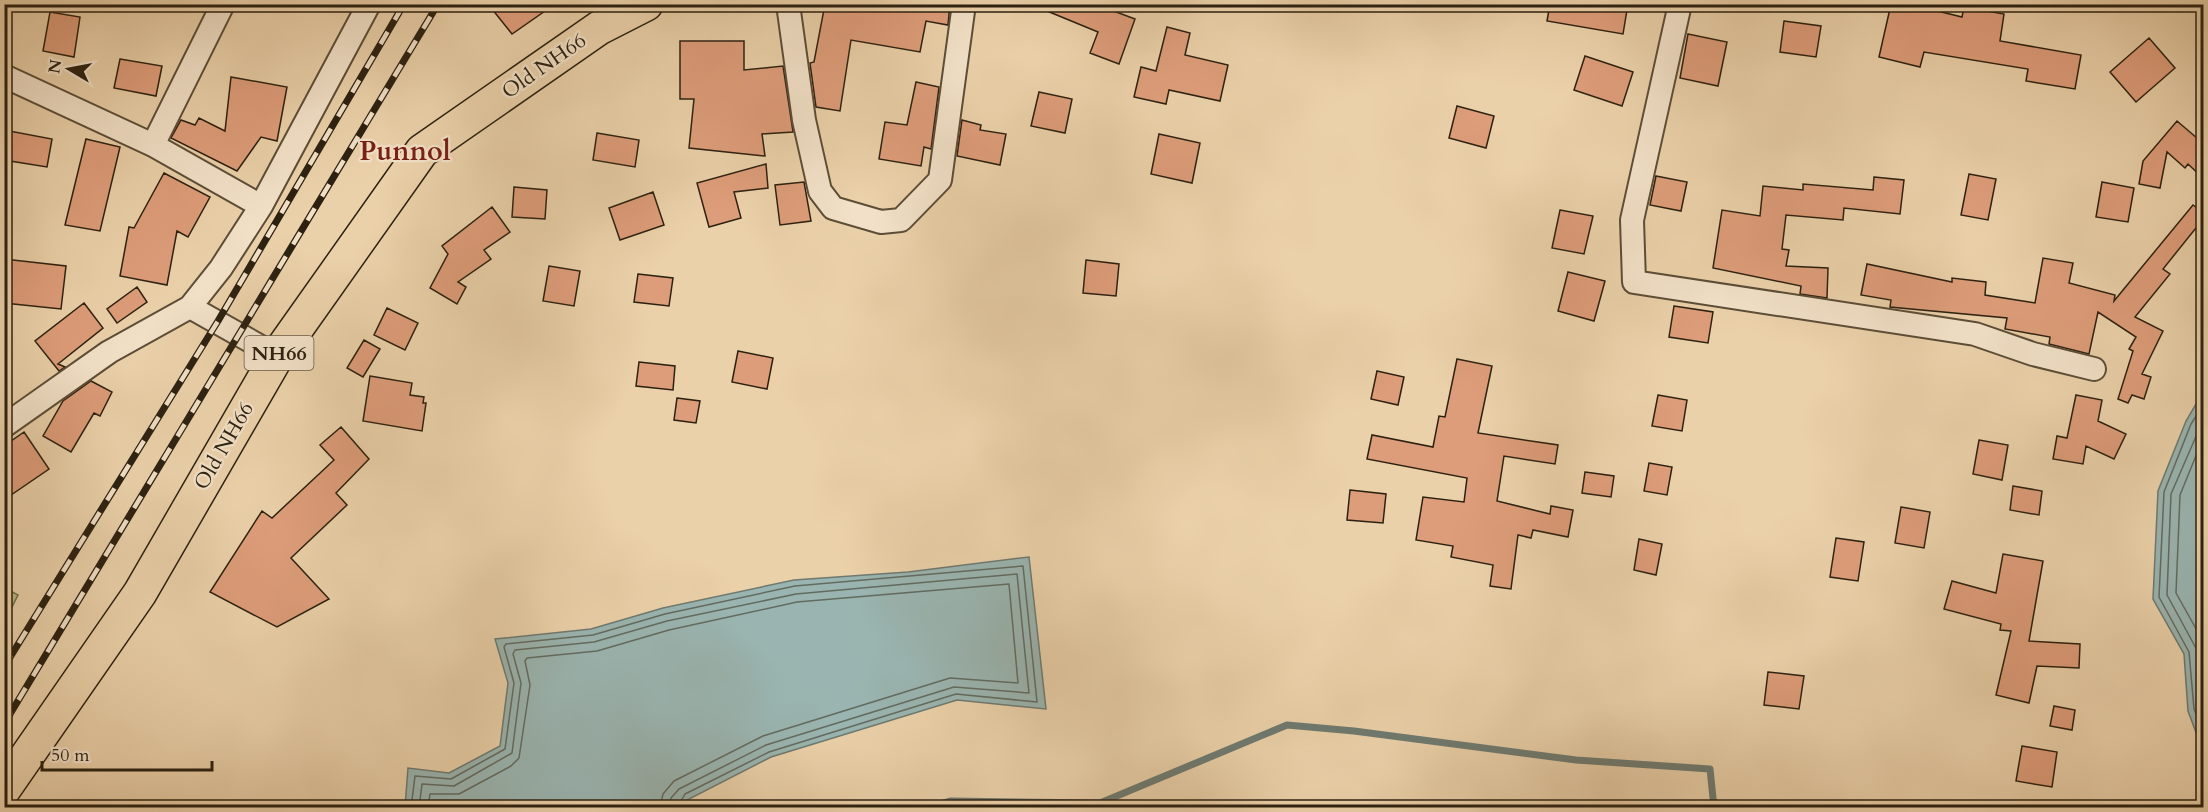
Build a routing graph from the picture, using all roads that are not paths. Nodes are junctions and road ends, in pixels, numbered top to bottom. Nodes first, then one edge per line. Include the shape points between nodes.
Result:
1 (223, 4) edge
2 (369, 4) edge
3 (646, 4) edge
4 (788, 4) edge
5 (964, 4) edge
6 (1680, 4) edge
7 (4, 76) edge
8 (153, 145) junction
9 (261, 206) junction
10 (190, 307) junction
11 (277, 356) junction
12 (2094, 369) dead end
13 (4, 426) edge
14 (4, 789) edge

1 - 8 street
2 - 9 street
3 - 11 main road, Old NH66 / NH66 via 599,28 422,151
4 - 5 street via 804,120 820,191 833,208 880,222 901,220 940,180
6 - 12 street via 1632,220 1635,282 1975,333 2033,354
7 - 8 street
8 - 9 street
9 - 10 street
10 - 11 street
10 - 13 street via 109,352
11 - 14 main road, Old NH66 / NH66 via 140,593

